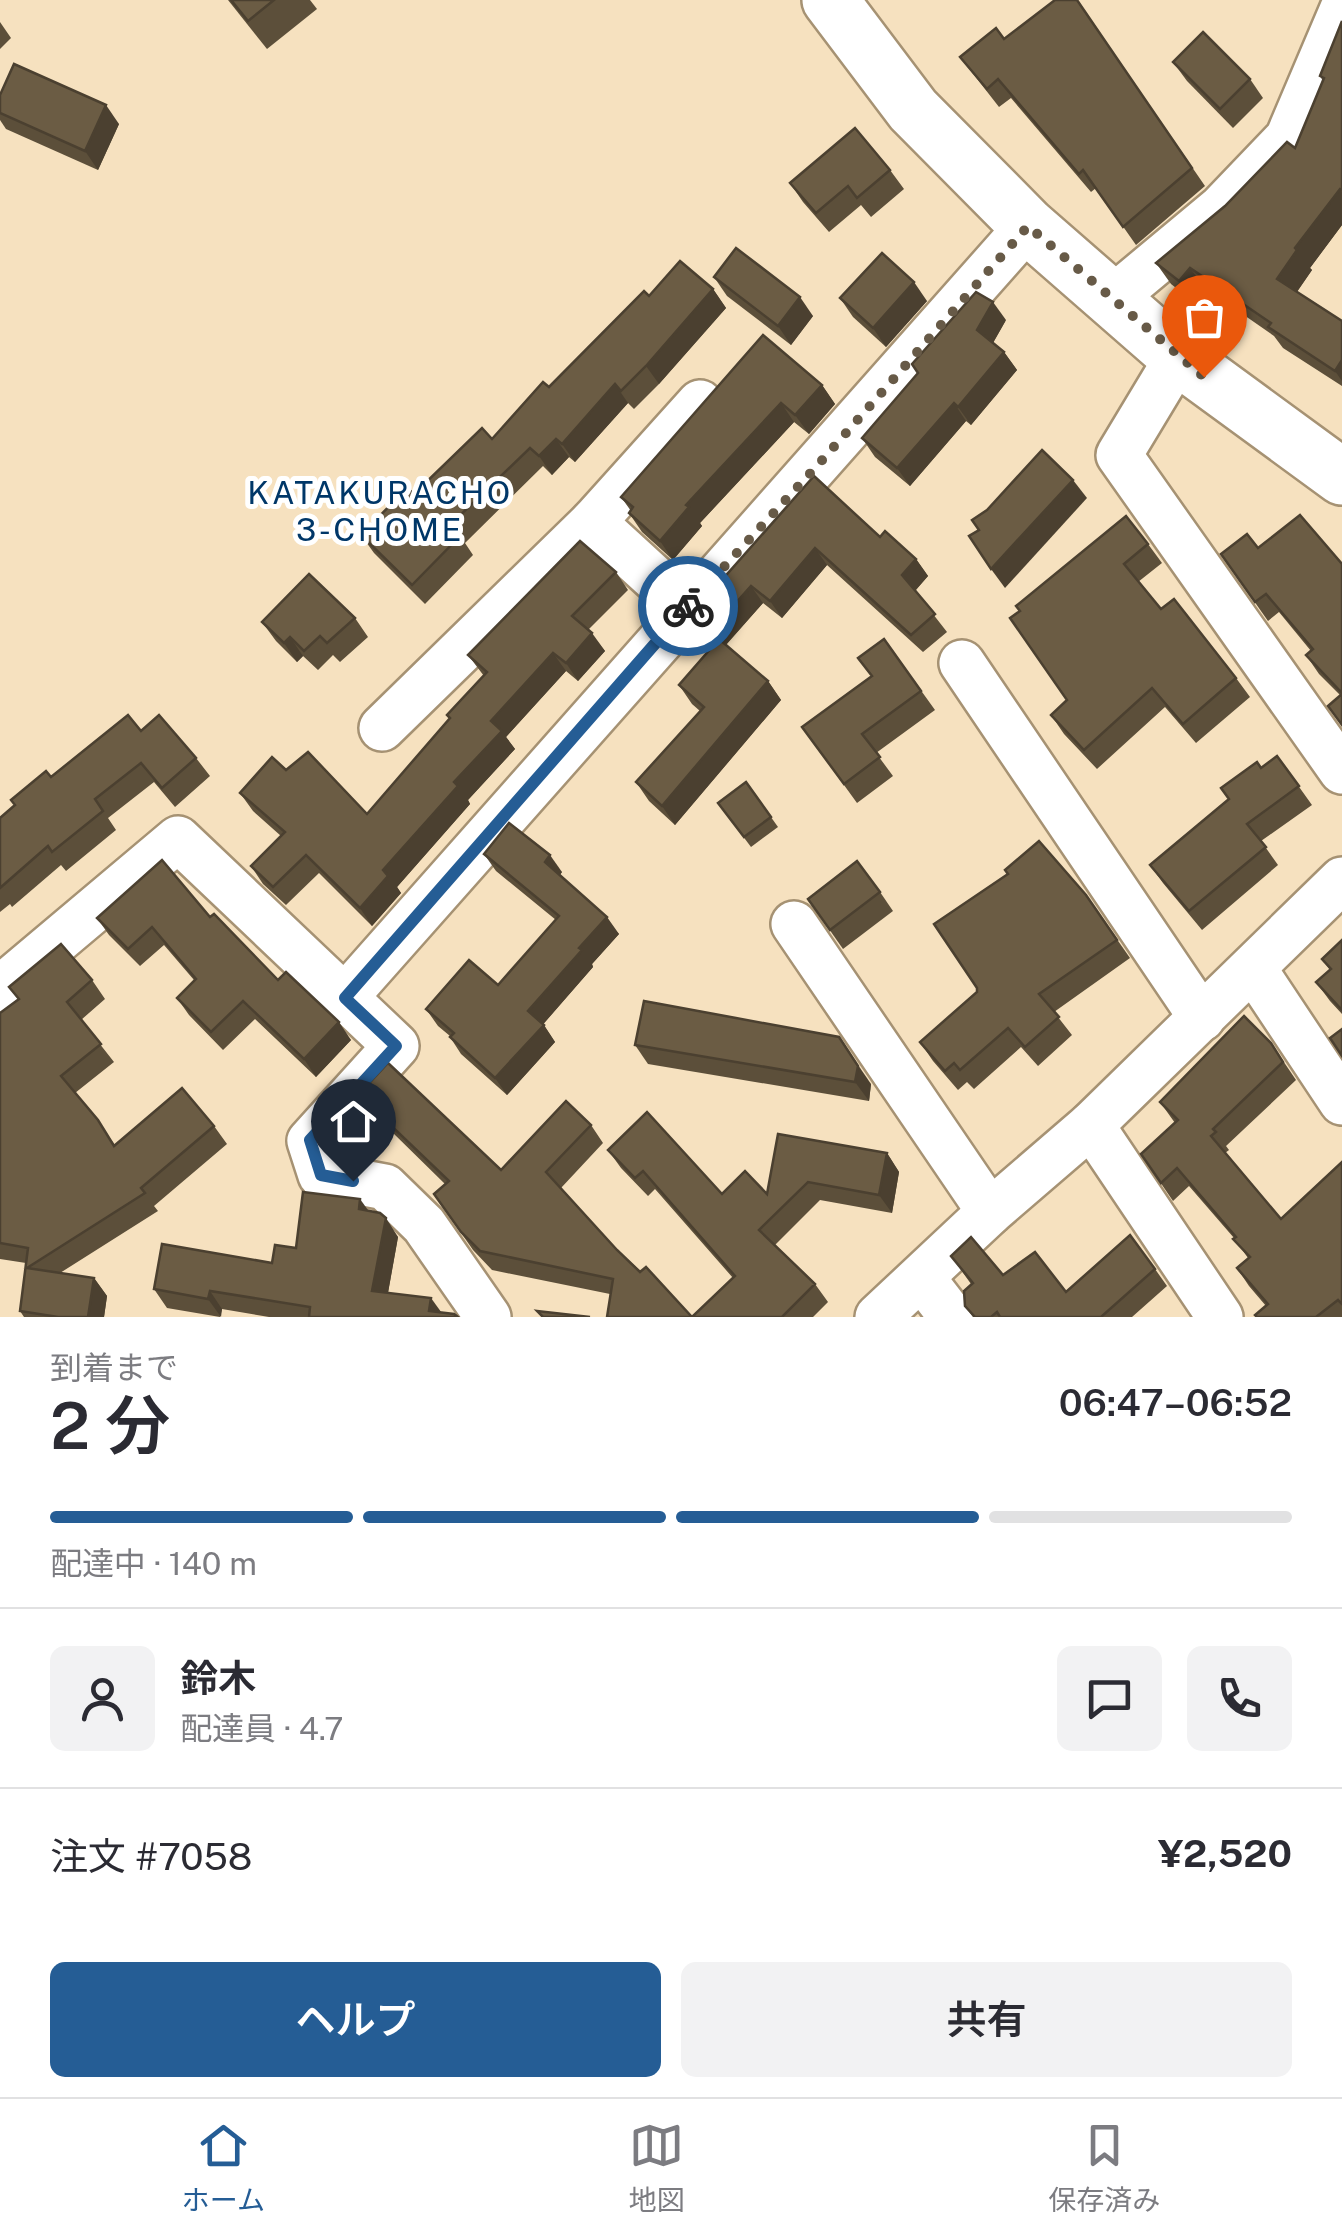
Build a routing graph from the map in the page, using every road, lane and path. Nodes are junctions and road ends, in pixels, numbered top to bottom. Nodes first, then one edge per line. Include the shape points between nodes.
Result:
1 (830, 0) edge
2 (1342, 12) edge
3 (1028, 226) junction
4 (1112, 298) junction
5 (1178, 357) junction
6 (700, 403) edge
7 (1342, 476) edge
8 (593, 522) junction
9 (687, 608) junction
10 (962, 664) dead end
11 (382, 728) dead end
12 (1342, 771) edge
13 (1342, 880) edge
14 (794, 924) dead end
15 (1254, 968) junction
16 (0, 989) edge
17 (345, 998) junction
18 (1202, 1018) junction
19 (1342, 1102) edge
20 (1091, 1125) junction
21 (990, 1212) junction
22 (922, 1278) junction
23 (488, 1317) edge
24 (878, 1317) edge
25 (952, 1317) edge
26 (1220, 1317) edge

1 - 3 main road via 913,110
2 - 4 street via 1288,138 1220,208
3 - 4 main road
3 - 9 street
4 - 5 main road
5 - 7 main road
5 - 12 street via 1119,454
6 - 8 street
8 - 9 street
8 - 11 street
9 - 17 street
10 - 18 street
13 - 15 street
14 - 21 street
15 - 18 street
15 - 19 street
16 - 17 street via 178,839
17 - 23 street via 396,1046 310,1140 321,1175 385,1188 424,1225
18 - 20 street
20 - 21 street
20 - 26 street
21 - 22 street
22 - 24 street
22 - 25 street

